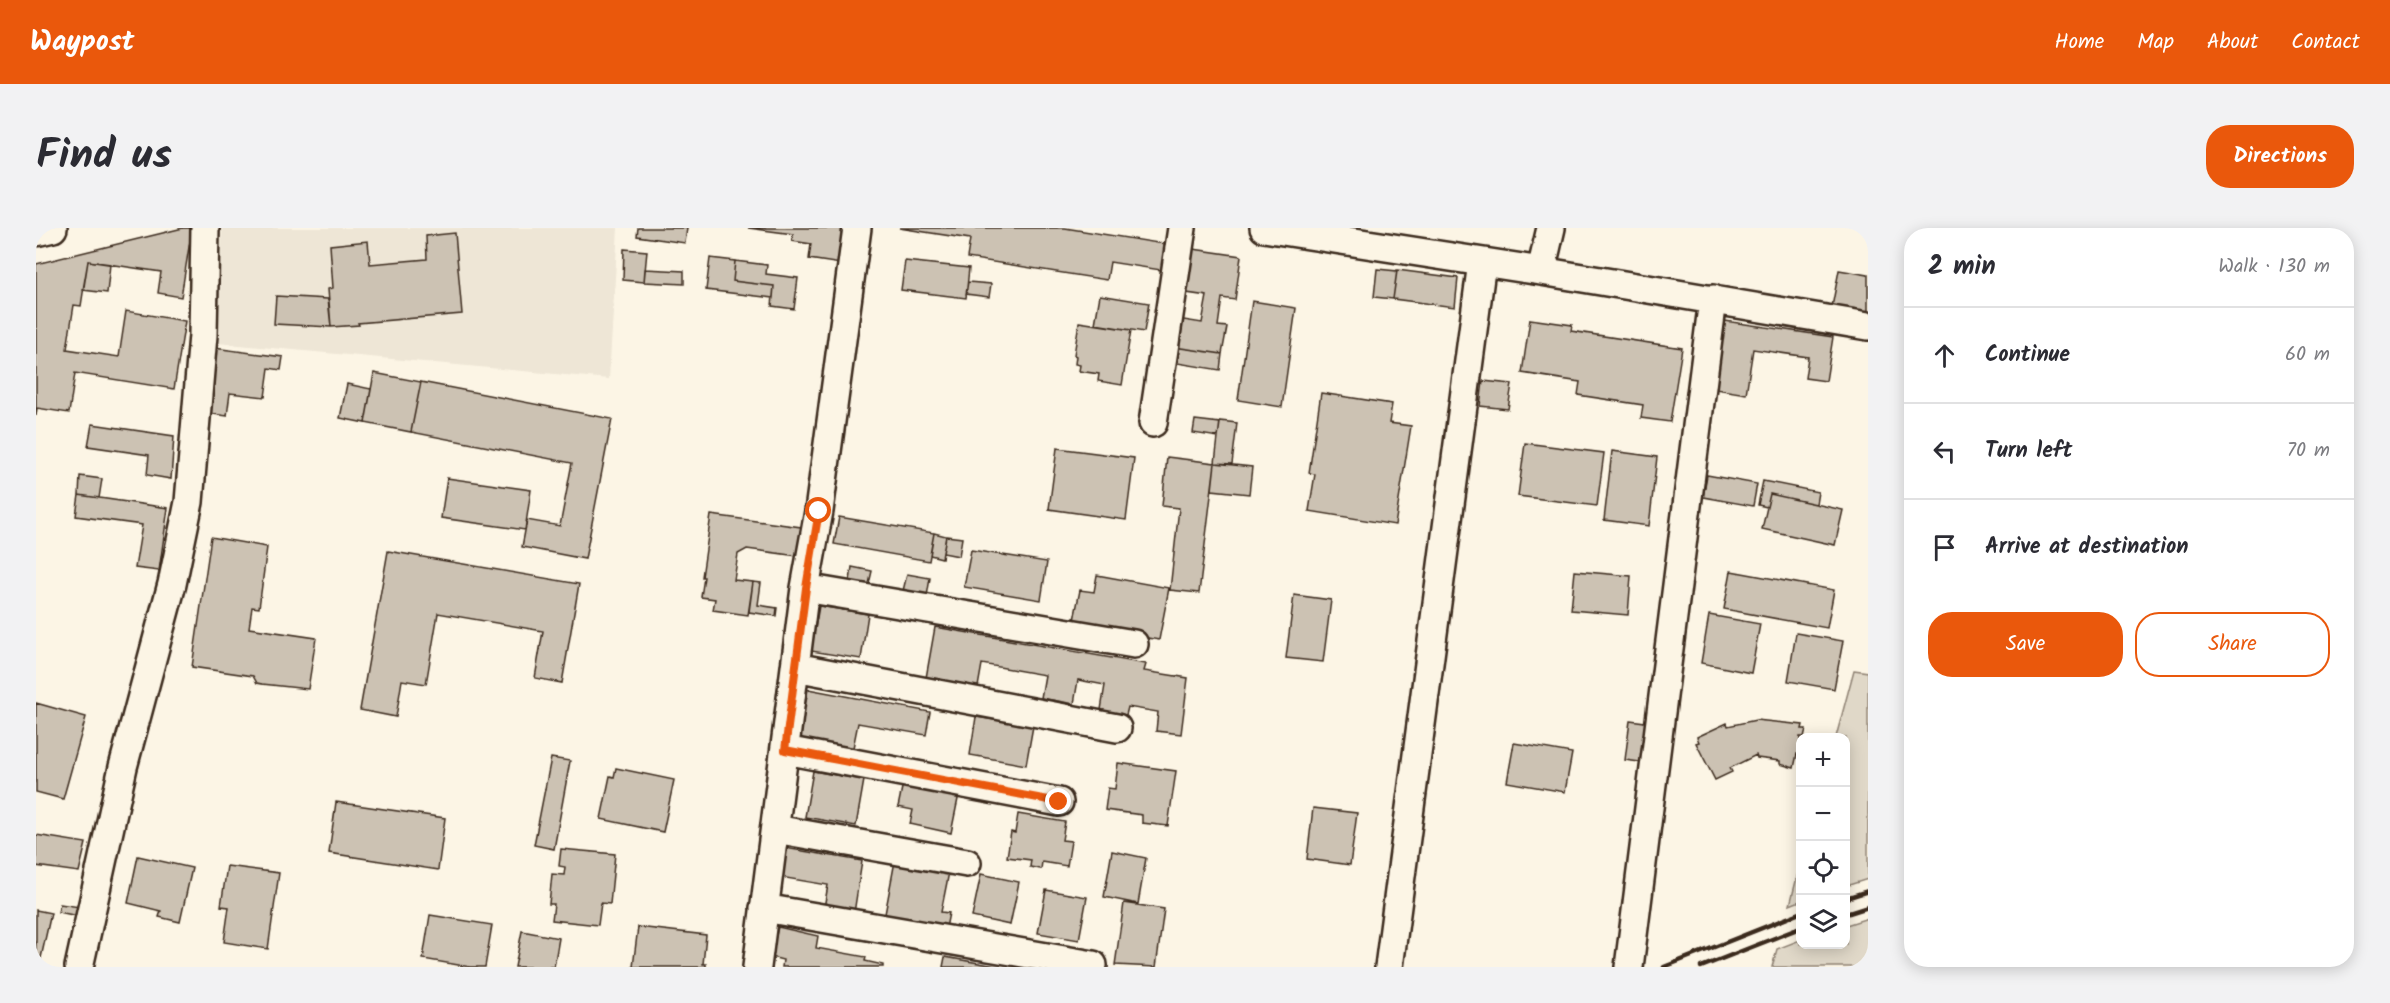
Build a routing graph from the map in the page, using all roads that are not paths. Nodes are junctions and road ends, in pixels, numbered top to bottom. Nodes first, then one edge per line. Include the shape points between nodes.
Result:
1 (53, 228) edge
2 (205, 228) edge
3 (857, 228) edge
4 (1182, 228) edge
5 (1264, 228) edge
6 (1551, 228) edge
7 (36, 232) edge
8 (1482, 262) junction
9 (1541, 271) junction
10 (1713, 299) junction
11 (1868, 326) edge
12 (1153, 423) dead end
13 (806, 588) junction
14 (1134, 644) dead end
15 (795, 667) junction
16 (1116, 728) dead end
17 (785, 750) junction
18 (1059, 802) dead end
19 (775, 829) junction
20 (967, 863) dead end
21 (764, 908) junction
22 (1093, 965) dead end
23 (79, 967) edge
24 (757, 967) edge
25 (1389, 967) edge
26 (1629, 967) edge

1 - 7 street
2 - 23 street via 203,335 189,502 172,584 123,767
3 - 13 street
4 - 12 street
5 - 8 street
6 - 9 street
8 - 9 street
8 - 25 street
9 - 10 street
10 - 11 street
10 - 26 street
13 - 14 street
13 - 15 street
15 - 16 street
15 - 17 street
17 - 18 street
17 - 19 street
19 - 20 street
19 - 21 street
21 - 22 street
21 - 24 street

